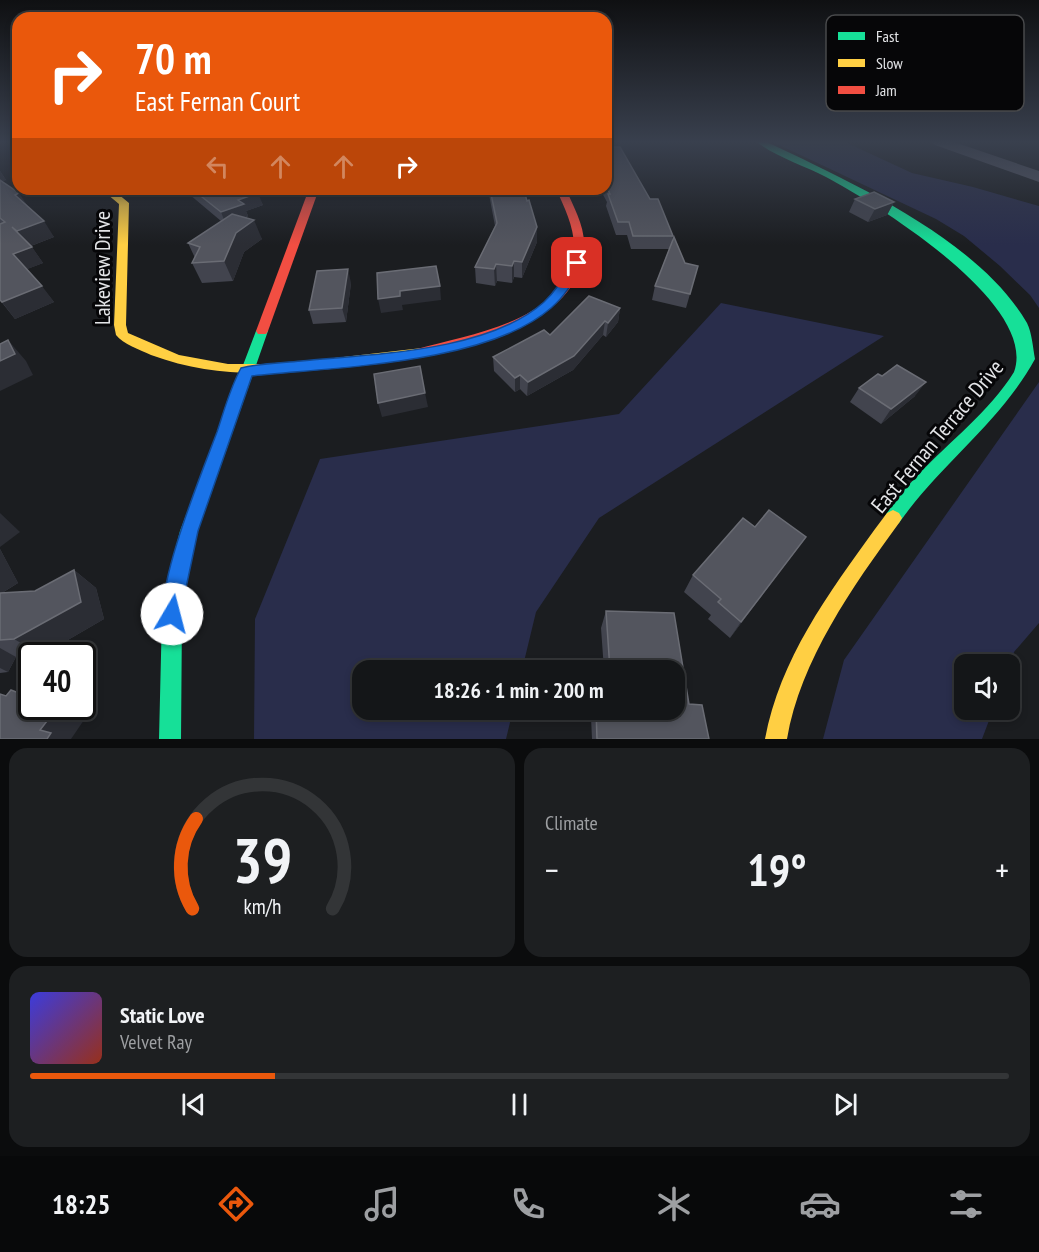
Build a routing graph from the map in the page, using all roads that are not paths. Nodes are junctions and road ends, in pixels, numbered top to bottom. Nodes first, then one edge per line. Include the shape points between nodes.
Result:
1 (833, 176) edge
2 (114, 195) edge
3 (312, 195) edge
4 (563, 195) edge
5 (246, 371) junction
6 (170, 739) edge
7 (776, 739) edge

1 - 7 street, East Fernan Terrace Drive via 958,241 1012,290 1028,310 1034,341 1002,398 922,481 816,631 785,693
2 - 5 street, Lakeview Drive via 124,202 122,335 136,344 188,361
3 - 5 street
4 - 5 street via 578,232 577,263 563,289 522,322 475,341 425,353
5 - 6 street via 178,573 172,614

